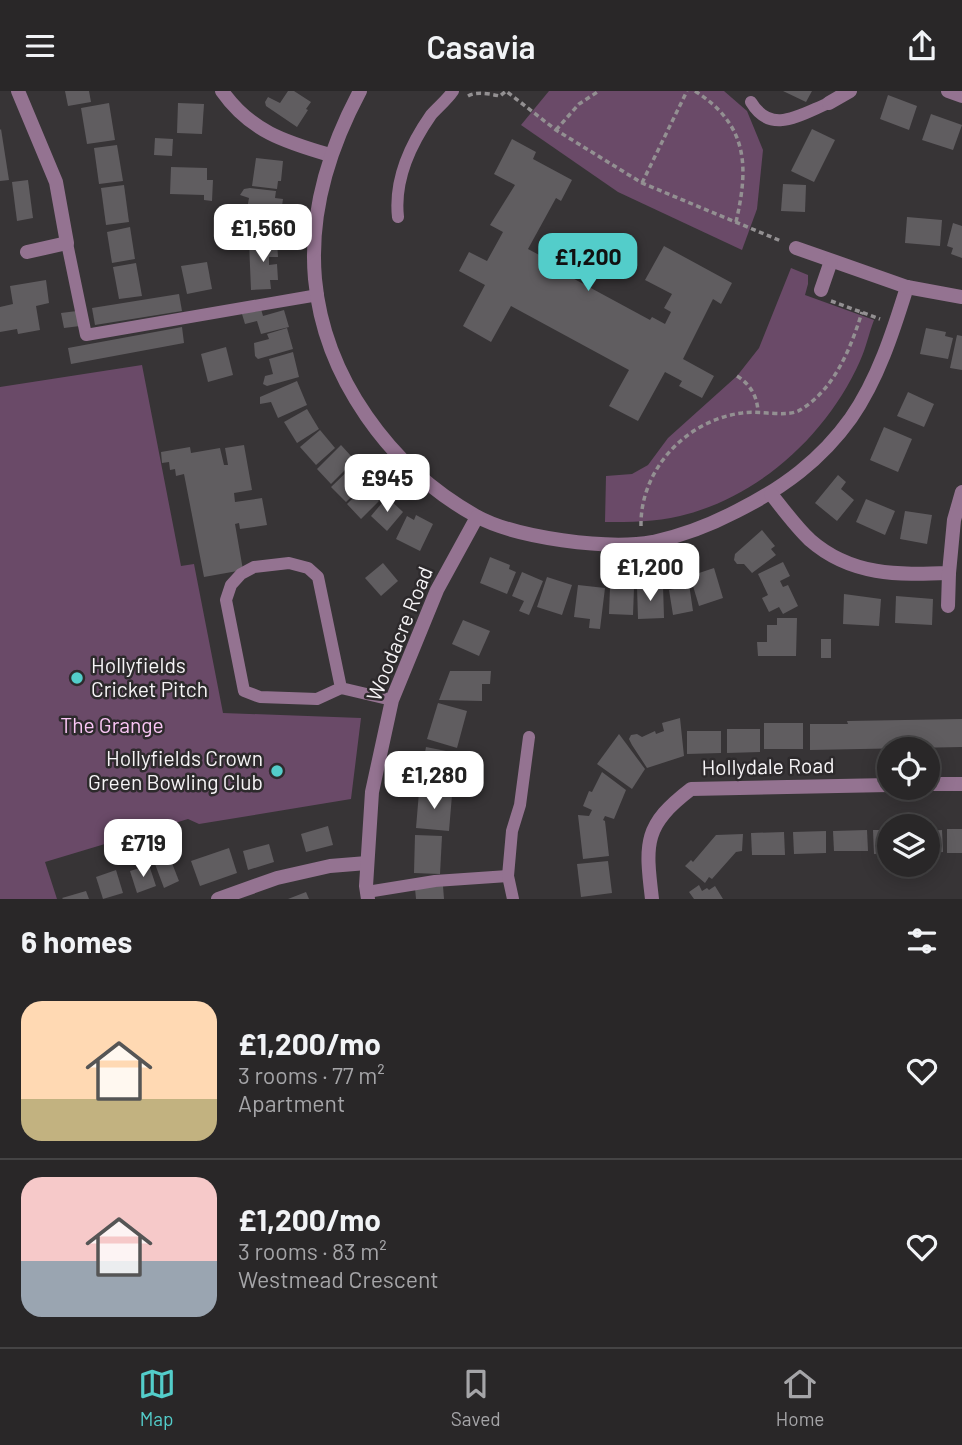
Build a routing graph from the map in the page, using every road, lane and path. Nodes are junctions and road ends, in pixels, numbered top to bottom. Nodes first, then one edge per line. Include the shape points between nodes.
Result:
1 (18, 91) edge
2 (222, 91) edge
3 (360, 91) edge
4 (599, 91) edge
5 (687, 91) edge
6 (695, 91) edge
7 (850, 91) edge
8 (948, 91) edge
9 (452, 93) edge
10 (962, 96) edge
11 (751, 102) dead end
12 (829, 103) joint
13 (556, 130) junction
14 (330, 155) junction
15 (642, 183) junction
16 (398, 217) dead end
17 (736, 222) junction
18 (67, 243) junction
19 (796, 248) joint
20 (27, 251) dead end
21 (831, 261) junction
22 (907, 287) junction
23 (822, 294) joint
24 (318, 295) junction
25 (962, 297) edge
26 (862, 312) junction
27 (877, 327) dead end
28 (737, 376) dead end
29 (758, 411) junction
30 (962, 492) edge
31 (771, 495) junction
32 (477, 517) junction
33 (652, 524) dead end
34 (949, 573) junction
35 (948, 606) dead end
36 (341, 688) junction
37 (392, 700) junction
38 (529, 737) dead end
39 (940, 784) edge
40 (962, 784) edge
41 (877, 785) edge
42 (367, 863) junction
43 (508, 876) junction
44 (367, 895) edge
45 (218, 899) edge
46 (513, 899) edge
47 (652, 899) edge

1 - 18 street via 56,182
2 - 14 street via 234,109 262,131
3 - 14 street
4 - 13 path via 579,104
5 - 15 path
6 - 17 path via 720,110 742,152 743,192
7 - 12 street
8 - 10 street
9 - 13 path via 461,103 472,93 500,96 506,91
9 - 16 lane via 432,115 409,154 400,176
11 - 12 lane via 757,112 775,121
13 - 15 path
14 - 24 street via 315,239
15 - 17 path
17 - 19 path
18 - 20 street
18 - 24 lane via 86,335
19 - 21 street
21 - 22 street
21 - 23 street
22 - 25 street
22 - 31 street via 873,378 850,418 805,470
23 - 26 path
24 - 32 street via 335,361 383,439 428,482
26 - 27 path via 880,319
26 - 29 path via 846,354 826,387 797,412
28 - 29 path via 751,389
29 - 33 path via 704,424 671,448 643,499 641,526
30 - 34 street
31 - 32 street via 716,522 653,541 572,542 524,533
31 - 34 street via 829,554 867,570 898,575
32 - 37 street, Woodacre Road via 437,590
34 - 35 street
36 - 36 lane via 317,699 260,697 244,691 226,600 231,585 242,574 254,567 289,563 308,568 318,577
36 - 37 lane
37 - 42 street, Woodacre Road via 372,792
38 - 43 lane
39 - 40 street
41 - 47 street, Hollydale Road via 691,789 654,825 648,870
42 - 44 street, Woodacre Road
42 - 45 street via 276,878
43 - 44 lane via 435,880
43 - 46 lane

